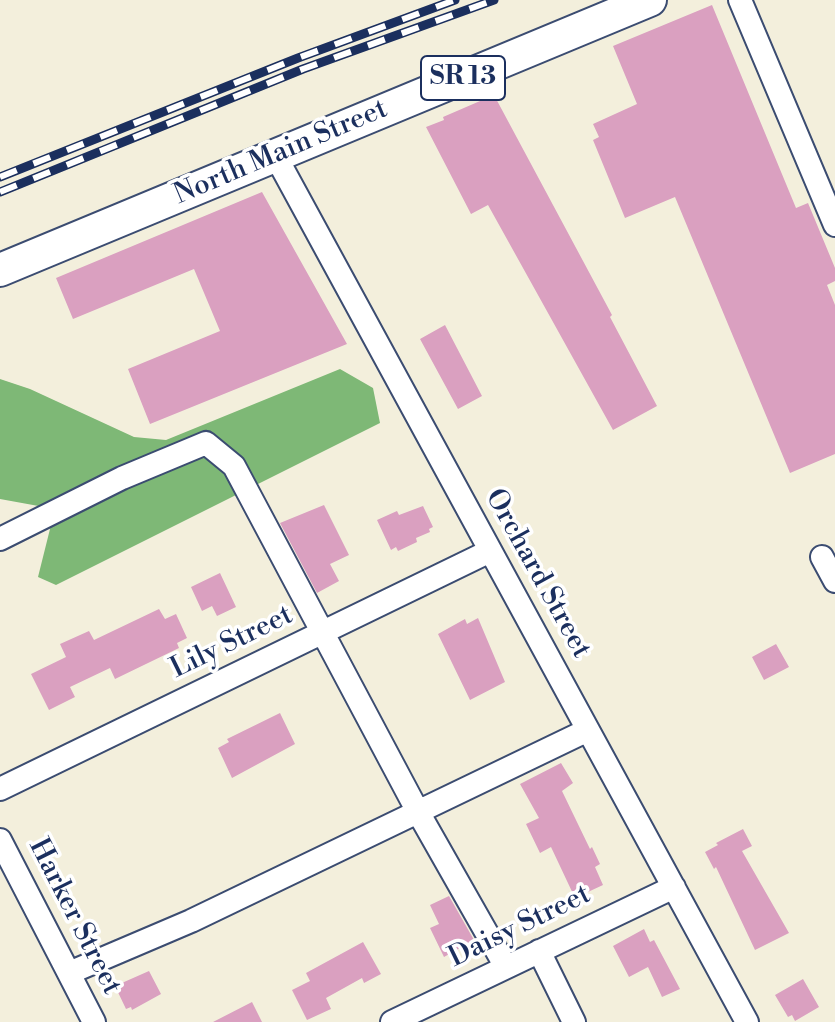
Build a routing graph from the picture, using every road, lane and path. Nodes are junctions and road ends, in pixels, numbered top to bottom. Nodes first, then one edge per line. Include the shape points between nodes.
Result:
1 (650, 0) edge
2 (740, 0) edge
3 (275, 155) junction
4 (835, 225) edge
5 (0, 270) edge
6 (0, 539) edge
7 (490, 551) junction
8 (822, 557) dead end
9 (835, 581) edge
10 (322, 633) junction
11 (588, 730) junction
12 (0, 789) edge
13 (418, 812) junction
14 (0, 840) edge
15 (674, 887) junction
16 (539, 951) junction
17 (506, 967) junction
18 (69, 973) junction
19 (423, 1015) edge
20 (94, 1022) edge
21 (392, 1022) edge
22 (574, 1022) edge
23 (747, 1022) edge

1 - 3 highway, North Main Street / SR 13
2 - 4 street
3 - 5 highway, North Main Street / SR 13
3 - 7 street, Orchard Street
6 - 10 street via 206,443 234,466
7 - 10 street, Lily Street
7 - 11 street, Orchard Street
8 - 9 street
10 - 12 street, Lily Street
10 - 13 street
11 - 13 street
11 - 15 street, Orchard Street
13 - 17 street
13 - 18 street
14 - 18 street, Harker Street
15 - 16 street, Daisy Street
15 - 23 street, Orchard Street
16 - 17 street, Daisy Street
16 - 22 street
17 - 19 street, Daisy Street
18 - 20 street, Harker Street
19 - 21 street, Daisy Street

